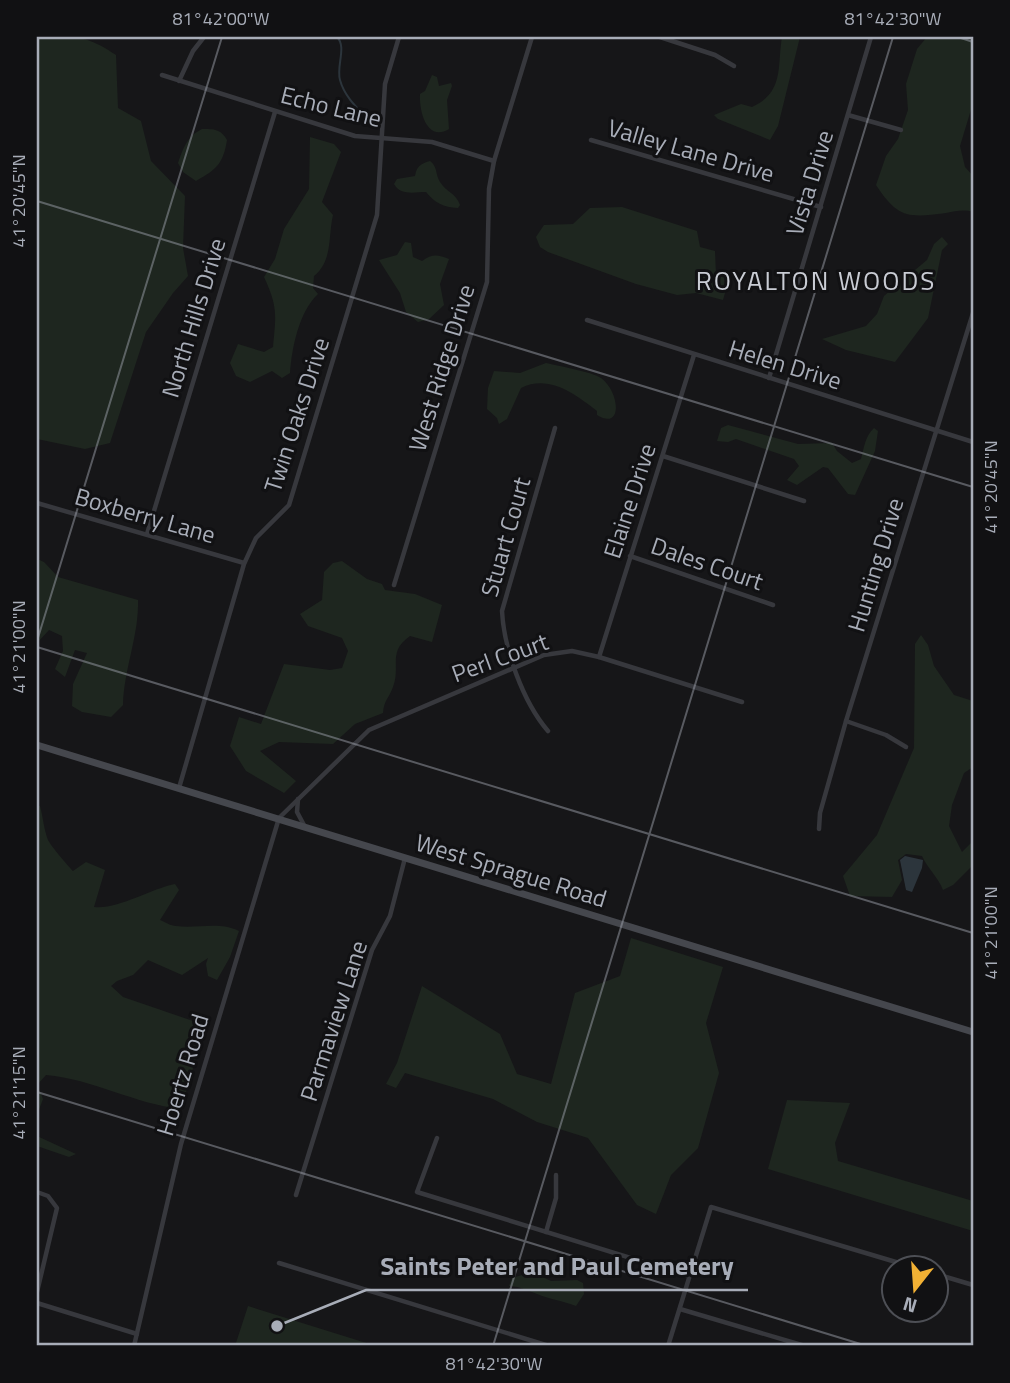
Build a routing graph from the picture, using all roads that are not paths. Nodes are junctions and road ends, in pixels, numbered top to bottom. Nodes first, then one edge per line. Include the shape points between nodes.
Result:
1 (204, 37) edge
2 (398, 37) edge
3 (532, 37) edge
4 (871, 37) edge
5 (659, 38) edge
6 (734, 66) dead end
7 (162, 75) dead end
8 (179, 80) junction
9 (275, 112) junction
10 (848, 115) junction
11 (901, 130) dead end
12 (382, 140) junction
13 (591, 140) dead end
14 (494, 161) junction
15 (821, 207) junction
16 (973, 313) edge
17 (587, 320) dead end
18 (694, 355) junction
19 (769, 378) junction
20 (555, 428) dead end
21 (936, 431) junction
22 (973, 442) edge
23 (663, 456) junction
24 (804, 501) dead end
25 (37, 503) edge
26 (147, 534) junction
27 (630, 556) junction
28 (244, 564) junction
29 (394, 585) dead end
30 (773, 605) dead end
31 (599, 657) junction
32 (514, 668) junction
33 (742, 702) dead end
34 (846, 722) junction
35 (548, 731) dead end
36 (37, 745) edge
37 (906, 747) dead end
38 (179, 788) junction
39 (298, 799) junction
40 (279, 818) junction
41 (305, 827) junction
42 (820, 829) dead end
43 (405, 858) junction
44 (973, 1032) edge
45 (437, 1138) dead end
46 (556, 1175) dead end
47 (37, 1192) edge
48 (296, 1195) dead end
49 (546, 1233) junction
50 (880, 1257) edge
51 (279, 1263) dead end
52 (690, 1276) junction
53 (950, 1278) edge
54 (973, 1285) edge
55 (37, 1292) edge
56 (37, 1304) edge
57 (680, 1308) junction
58 (137, 1334) junction
59 (134, 1346) edge
60 (549, 1346) edge
61 (668, 1346) edge
62 (805, 1346) edge

1 - 8 street
2 - 12 street, Twin Oaks Drive via 385,84
3 - 14 street, West Ridge Drive
4 - 10 street, Vista Drive
5 - 6 street via 715,55
7 - 8 street, Echo Lane
8 - 9 street, Echo Lane
9 - 12 street, Echo Lane
9 - 26 street, North Hills Drive
10 - 11 street
10 - 15 street, Vista Drive
12 - 14 street, Echo Lane via 432,142
12 - 28 street, Twin Oaks Drive via 377,215 289,505 256,538
13 - 15 street, Valley Lane Drive
14 - 29 street, West Ridge Drive via 487,282
15 - 19 street, Vista Drive
16 - 21 street, Hunting Drive
17 - 18 street, Helen Drive
18 - 19 street, Helen Drive
18 - 23 street, Elaine Drive
19 - 21 street, Helen Drive
20 - 32 street, Stuart Court via 502,611 503,634
21 - 22 street, Helen Drive
21 - 34 street, Hunting Drive
23 - 24 street
23 - 27 street, Elaine Drive
25 - 26 street, Boxberry Lane
26 - 28 street, Boxberry Lane
27 - 30 street, Dales Court
27 - 31 street, Elaine Drive
28 - 38 street, Twin Oaks Drive
31 - 32 street, Perl Court via 558,653
31 - 33 street, Perl Court
32 - 35 street, Stuart Court
32 - 39 street, Perl Court via 369,730
34 - 37 street
34 - 42 street, Hunting Drive via 820,813
36 - 38 street, West Sprague Road
38 - 40 street, West Sprague Road
39 - 40 street, Perl Court
39 - 41 street via 297,813
40 - 41 street, West Sprague Road
40 - 58 street, Hoertz Road via 181,1144
41 - 43 street, West Sprague Road
43 - 44 street, West Sprague Road
43 - 48 street, Parmaview Lane via 390,916 372,950
45 - 49 street via 417,1192
46 - 49 street via 556,1198
47 - 55 street via 48,1196 57,1208
49 - 52 street
50 - 52 street via 711,1207
51 - 60 street
52 - 57 street
53 - 54 street
56 - 58 street
57 - 61 street
57 - 62 street
58 - 59 street, Hoertz Road

